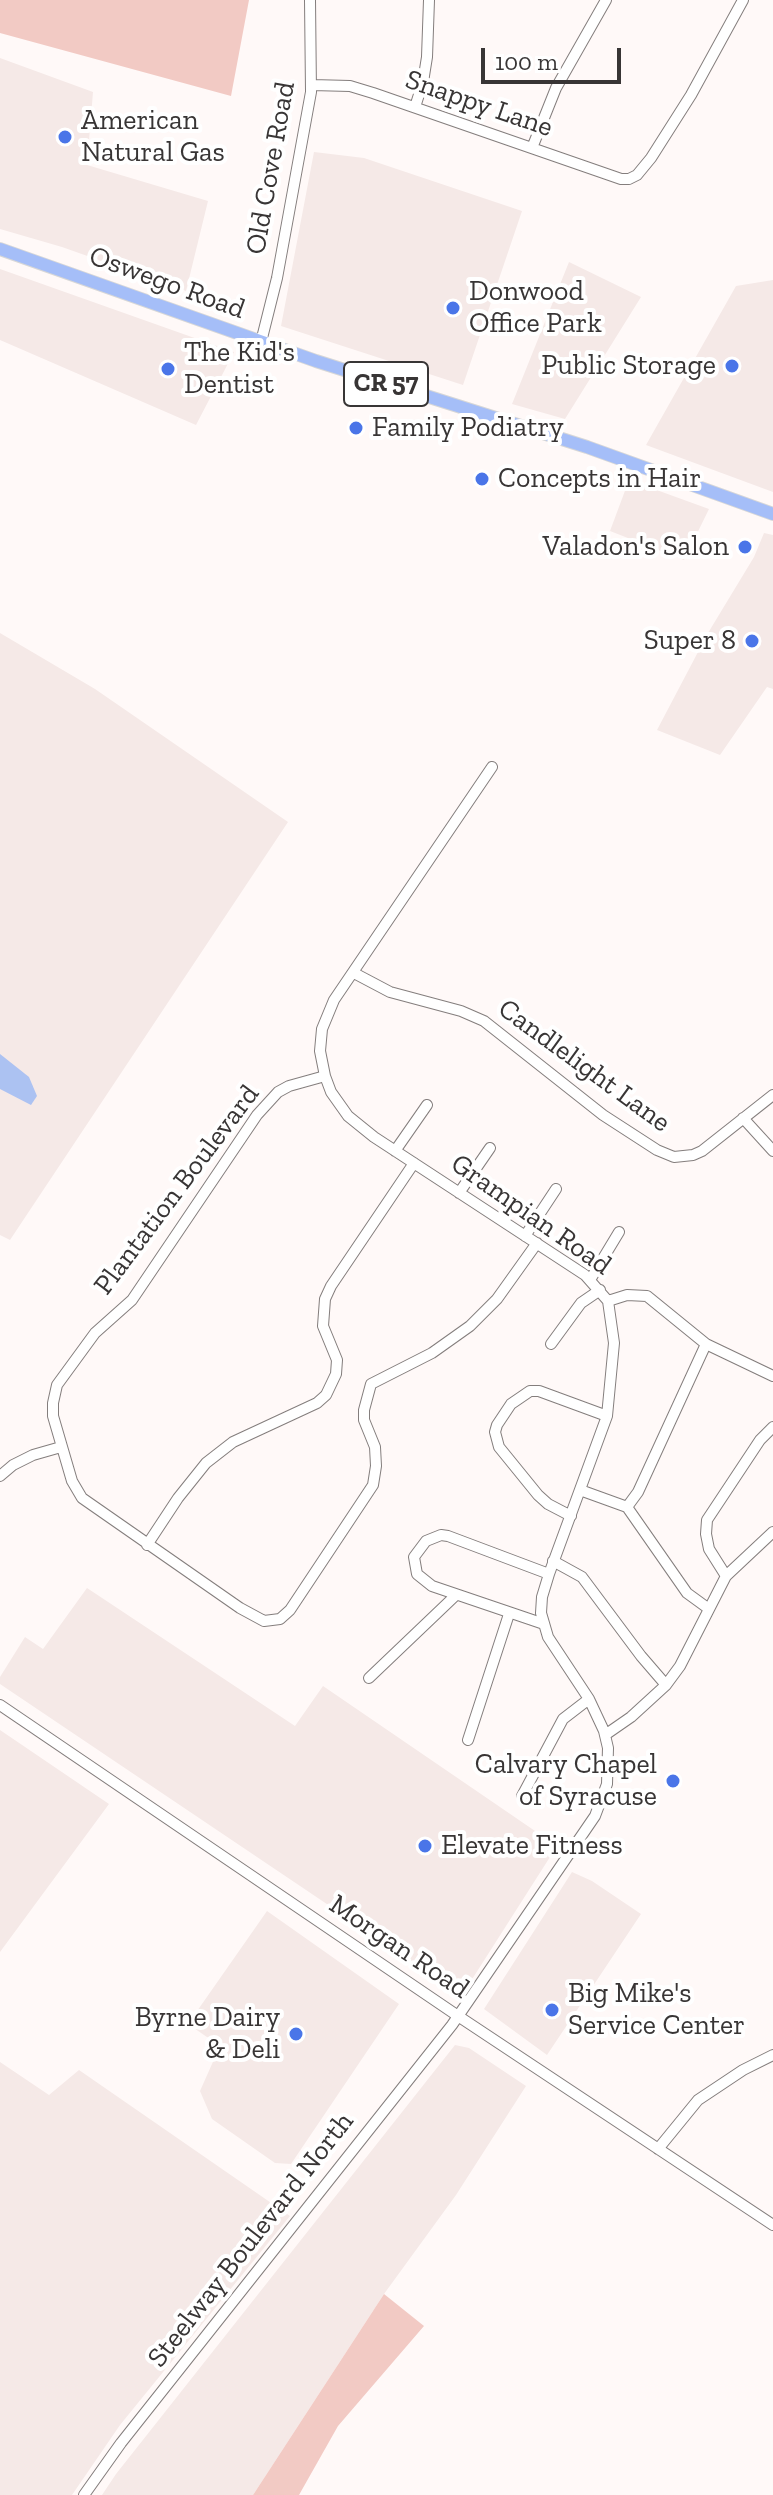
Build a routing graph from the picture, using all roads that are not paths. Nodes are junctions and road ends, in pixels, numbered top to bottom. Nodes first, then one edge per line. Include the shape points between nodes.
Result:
1 (310, 0) edge
2 (429, 0) edge
3 (606, 0) edge
4 (743, 0) edge
5 (312, 85) junction
6 (415, 107) junction
7 (532, 148) junction
8 (0, 249) edge
9 (261, 342) junction
10 (773, 514) edge
11 (492, 767) dead end
12 (354, 973) junction
13 (325, 1076) junction
14 (773, 1095) edge
15 (427, 1105) dead end
16 (743, 1118) junction
17 (490, 1148) dead end
18 (395, 1151) junction
19 (773, 1151) edge
20 (414, 1163) junction
21 (556, 1189) dead end
22 (459, 1193) junction
23 (619, 1232) dead end
24 (525, 1236) junction
25 (537, 1243) junction
26 (590, 1280) junction
27 (600, 1290) junction
28 (608, 1301) junction
29 (551, 1344) dead end
30 (706, 1344) junction
31 (773, 1376) edge
32 (607, 1416) junction
33 (773, 1427) edge
34 (61, 1447) junction
35 (0, 1476) edge
36 (580, 1490) junction
37 (627, 1507) junction
38 (571, 1516) junction
39 (773, 1532) edge
40 (147, 1545) junction
41 (553, 1561) junction
42 (549, 1574) junction
43 (726, 1576) junction
44 (456, 1595) junction
45 (709, 1609) junction
46 (509, 1614) junction
47 (544, 1624) junction
48 (369, 1678) dead end
49 (666, 1685) junction
50 (589, 1699) junction
51 (0, 1705) edge
52 (605, 1735) junction
53 (468, 1740) dead end
54 (522, 1796) dead end
55 (458, 2016) junction
56 (773, 2055) edge
57 (658, 2149) junction
58 (773, 2225) edge
59 (84, 2495) edge

1 - 5 street, Old Cove Road
2 - 6 street via 427,57
3 - 7 street via 556,88
4 - 7 street, Snappy Lane via 691,95 637,175 621,179
5 - 6 street, Snappy Lane via 350,86
5 - 9 street, Old Cove Road
6 - 7 street, Snappy Lane
8 - 9 main road, Oswego Road / CR 57
9 - 10 main road, Oswego Road / CR 57 via 587,447
11 - 12 street, Grampian Road
12 - 13 street, Grampian Road via 322,1029
12 - 16 street, Candlelight Lane via 390,992 484,1021 603,1115 674,1157 702,1151
13 - 18 street, Grampian Road via 348,1116
13 - 34 street, Plantation Boulevard via 278,1092 257,1115 132,1300 100,1327 65,1373 53,1403
14 - 16 street, Candlelight Lane
15 - 18 street
16 - 19 street
17 - 22 street
18 - 20 street, Grampian Road
20 - 22 street, Grampian Road
20 - 40 street via 325,1299 323,1326 337,1360 326,1395 233,1442 206,1463
21 - 24 street
22 - 24 street, Grampian Road
23 - 26 street
24 - 25 street, Grampian Road
25 - 26 street, Grampian Road
25 - 40 street, Plantation Boulevard via 484,1313 432,1353 371,1384 364,1420 375,1447 373,1485 280,1619 264,1621 240,1608
26 - 27 street, Grampian Road
27 - 28 street, Grampian Road
27 - 29 street via 581,1303
28 - 30 street via 647,1296
28 - 32 street, Grampian Road via 614,1343
30 - 31 street
30 - 37 street
32 - 36 street, Grampian Road
32 - 38 street via 530,1391 511,1404 497,1425 499,1447 538,1495
33 - 43 street via 707,1520 709,1549
34 - 35 street via 13,1465
34 - 40 street, Plantation Boulevard via 82,1498
36 - 37 street
36 - 38 street, Grampian Road
37 - 45 street via 687,1593
38 - 41 street, Grampian Road
39 - 43 street
41 - 42 street, Grampian Road
41 - 49 street via 582,1577
42 - 44 street via 441,1535 426,1541 414,1557 417,1574
42 - 47 street, Grampian Road via 542,1597
43 - 45 street
44 - 46 street
44 - 48 street
45 - 49 street
46 - 47 street
46 - 53 street
47 - 50 street
49 - 52 street
50 - 52 street
50 - 54 street via 563,1719
51 - 55 street, Morgan Road
52 - 55 street via 608,1773 595,1816
55 - 57 street, Morgan Road
55 - 59 street, Steelway Boulevard North
56 - 57 street via 698,2100
57 - 58 street, Morgan Road

